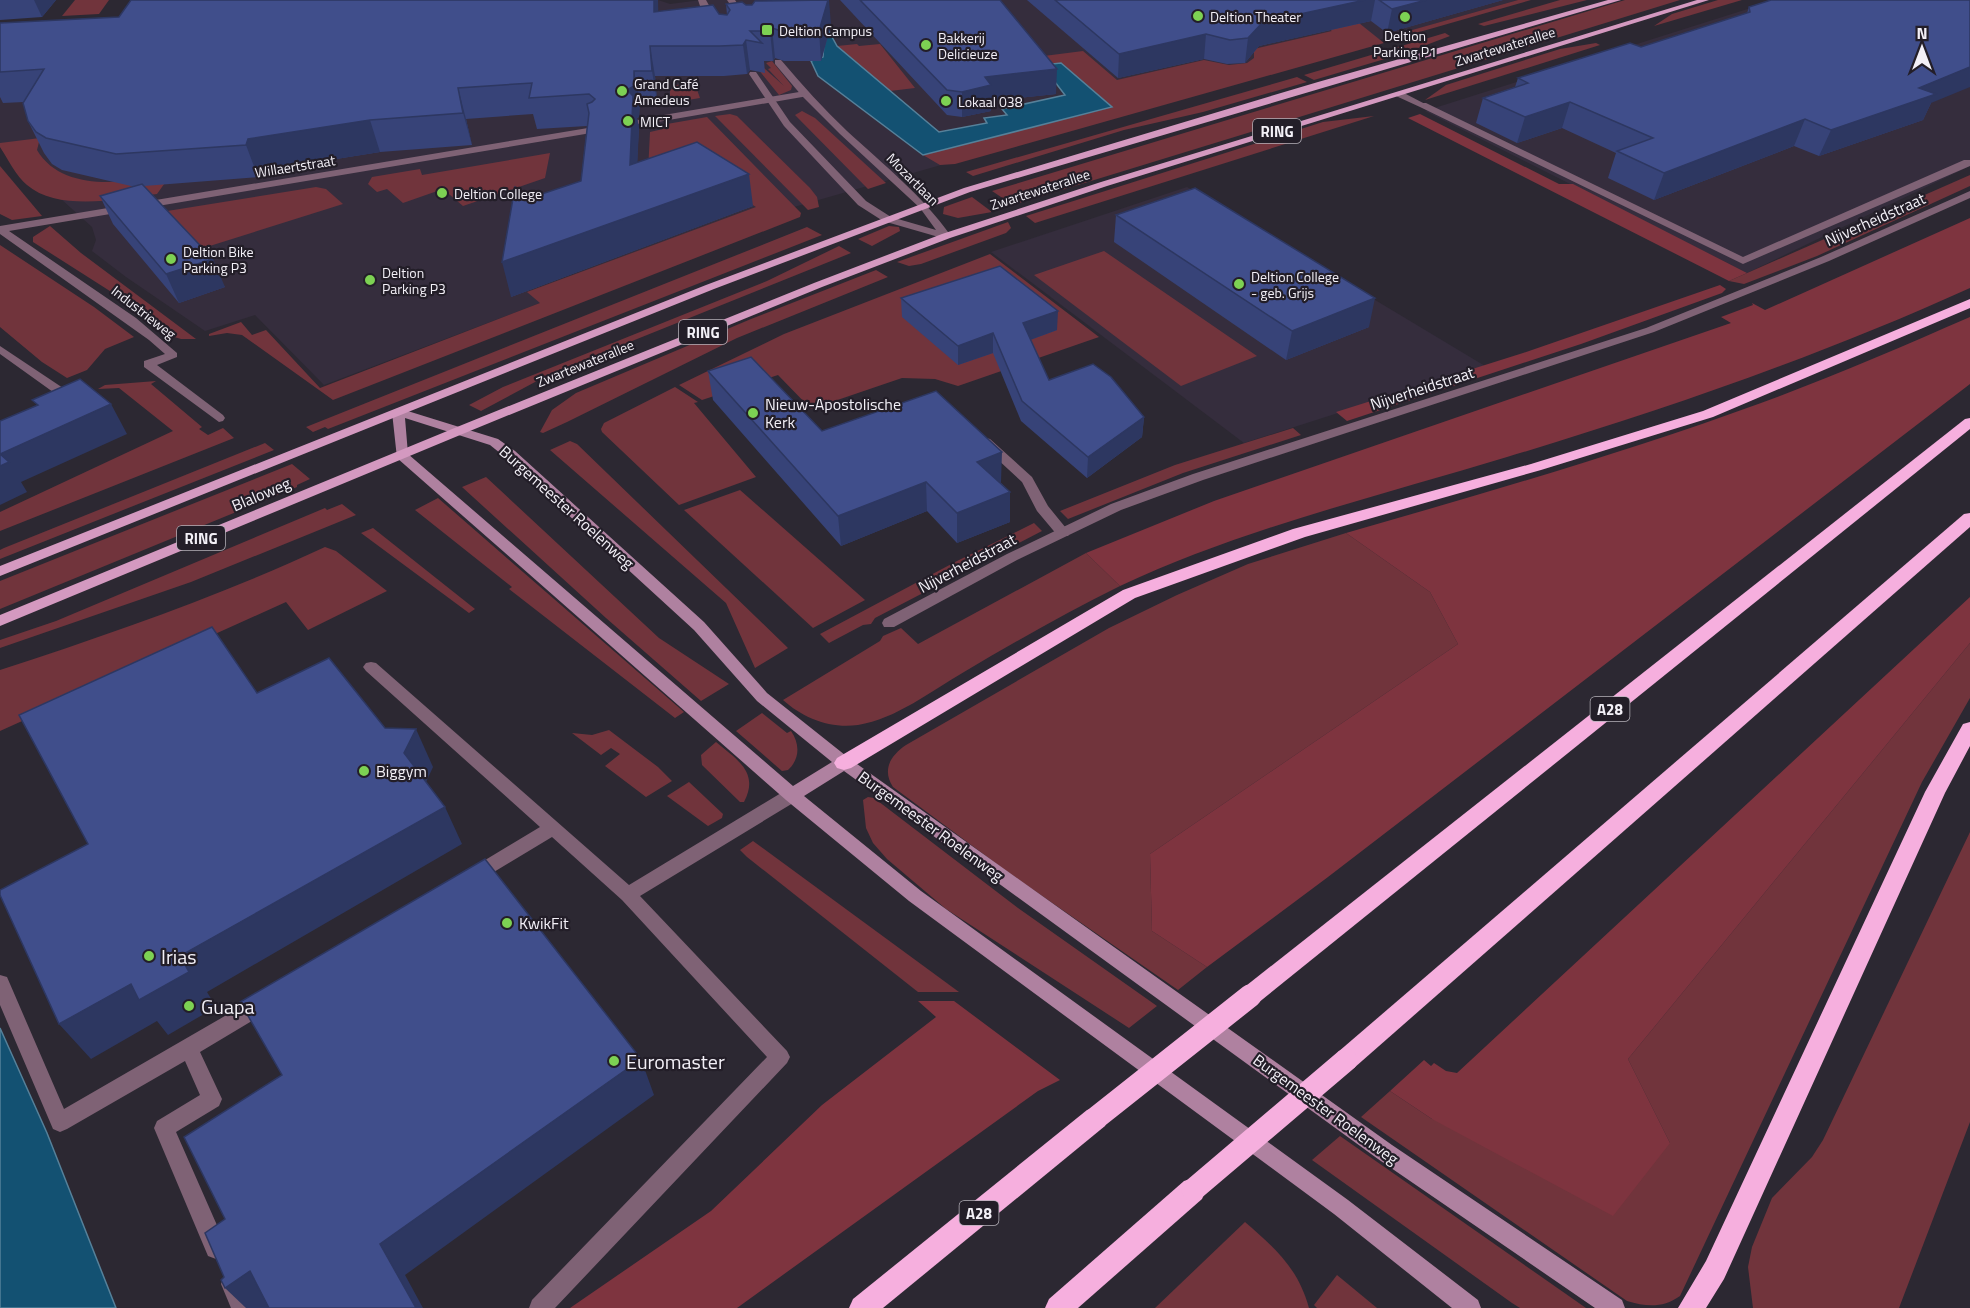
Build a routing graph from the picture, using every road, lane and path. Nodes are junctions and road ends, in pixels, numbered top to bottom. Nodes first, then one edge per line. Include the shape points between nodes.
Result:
1 (702, 0) edge
2 (731, 0) edge
3 (1617, 0) edge
4 (1705, 0) edge
5 (752, 30) edge
6 (722, 32) edge
7 (778, 62) edge
8 (753, 74) edge
9 (805, 94) junction
10 (1399, 94) junction
11 (770, 101) junction
12 (640, 122) dead end
13 (594, 130) edge
14 (1970, 163) edge
15 (1970, 194) edge
16 (924, 206) junction
17 (887, 219) junction
18 (0, 229) edge
19 (946, 236) junction
20 (1970, 303) edge
21 (0, 349) edge
22 (48, 407) edge
23 (398, 412) junction
24 (219, 418) dead end
25 (1970, 422) edge
26 (461, 430) junction
27 (979, 435) edge
28 (402, 455) junction
29 (1970, 518) edge
30 (1063, 533) junction
31 (0, 571) edge
32 (0, 621) edge
33 (889, 623) dead end
34 (371, 667) dead end
35 (1970, 729) edge
36 (844, 763) junction
37 (792, 795) junction
38 (553, 828) junction
39 (462, 883) edge
40 (628, 895) junction
41 (0, 983) edge
42 (280, 994) edge
43 (189, 1049) junction
44 (242, 1308) edge
45 (540, 1308) edge
46 (862, 1308) edge
47 (1058, 1308) edge
48 (1470, 1308) edge
49 (1614, 1308) edge
50 (1691, 1308) edge

1 - 6 street
2 - 5 street
3 - 16 main road, Zwartewaterallee / RING via 1162,131
4 - 10 main road, Zwartewaterallee / RING
7 - 9 street, Mozartlaan
8 - 11 street, Mozartlaan
9 - 11 street
9 - 16 street, Mozartlaan
10 - 14 street via 1743,261
10 - 19 main road, Zwartewaterallee / RING
11 - 12 street
11 - 17 street, Mozartlaan via 849,190
13 - 18 street, Willaertstraat
15 - 30 street, Nijverheidstraat via 1825,259 1650,330 1198,477 1116,507
16 - 17 main road, Zwartewaterallee / RING
16 - 19 street, Mozartlaan
17 - 19 street, Mozartlaan
17 - 23 main road, Zwartewaterallee / RING
18 - 24 street, Industrieweg via 159,341 173,355 148,364
19 - 26 main road, Zwartewaterallee / RING
20 - 36 highway via 1708,414 1299,533 1129,594
21 - 22 street via 68,397
23 - 26 main road, Burgemeester Roelenweg
23 - 28 main road
23 - 31 main road, Blaloweg / RING
25 - 46 highway, A28, bridge
26 - 28 main road, Zwartewaterallee / RING
26 - 36 main road, Burgemeester Roelenweg via 494,442 510,454 699,626 762,697
27 - 30 street via 1027,480 1042,508
28 - 32 main road, Blaloweg / RING
28 - 37 main road
29 - 47 highway, bridge
30 - 33 street, Nijverheidstraat
34 - 38 street
35 - 50 highway via 1935,792 1715,1270
36 - 37 main road
36 - 49 main road, Burgemeester Roelenweg via 1385,1152
37 - 40 street
37 - 48 main road via 915,896 1341,1207
38 - 39 street
38 - 40 street
40 - 45 street via 780,1057
41 - 43 street via 60,1122
42 - 43 street
43 - 44 street via 212,1098 164,1128

